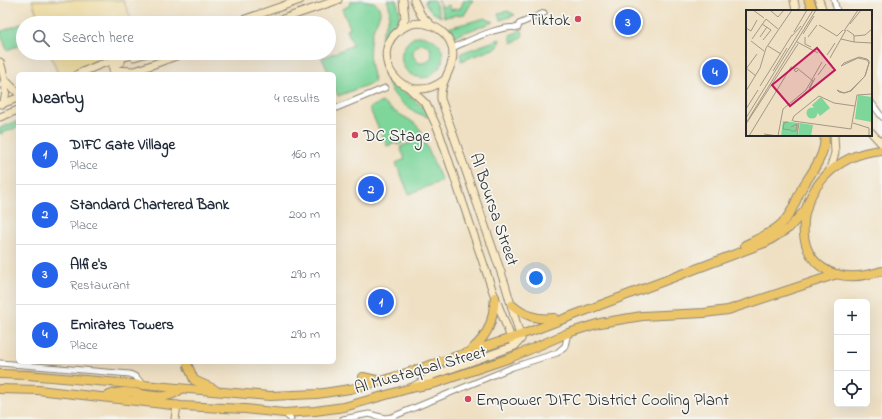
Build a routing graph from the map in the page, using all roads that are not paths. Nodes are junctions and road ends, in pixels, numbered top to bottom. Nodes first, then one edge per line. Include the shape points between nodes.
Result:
1 (300, 0) edge
2 (338, 0) edge
3 (414, 0) edge
4 (794, 0) edge
5 (809, 0) edge
6 (819, 0) edge
7 (834, 0) edge
8 (403, 1) edge
9 (796, 10) edge
10 (813, 10) edge
11 (823, 10) edge
12 (837, 10) edge
13 (544, 13) dead end
14 (254, 16) edge
15 (291, 16) edge
16 (433, 26) junction
17 (399, 30) junction
18 (452, 48) junction
19 (115, 60) edge
20 (126, 60) edge
21 (165, 60) edge
22 (0, 62) edge
23 (85, 71) joint
24 (134, 71) joint
25 (95, 72) edge
26 (444, 80) junction
27 (6, 81) junction
28 (385, 88) dead end
29 (409, 88) junction
30 (16, 91) edge
31 (16, 99) edge
32 (872, 103) edge
33 (1, 104) edge
34 (336, 109) edge
35 (16, 111) edge
36 (0, 117) edge
37 (882, 117) edge
38 (872, 133) edge
39 (825, 136) edge
40 (834, 136) edge
41 (882, 144) edge
42 (882, 150) edge
43 (829, 172) junction
44 (807, 208) junction
45 (733, 255) junction
46 (882, 271) edge
47 (837, 274) junction
48 (495, 297) junction
49 (512, 306) junction
50 (563, 318) junction
51 (568, 333) junction
52 (521, 334) junction
53 (511, 337) junction
54 (515, 346) junction
55 (524, 352) junction
56 (466, 353) junction
57 (0, 363) edge
58 (188, 366) dead end
59 (0, 374) edge
60 (363, 377) dead end
61 (382, 381) junction
62 (143, 386) junction
63 (411, 388) junction
64 (0, 389) edge
65 (181, 389) junction
66 (218, 392) junction
67 (106, 398) junction
68 (176, 406) junction
69 (288, 416) edge
70 (176, 419) edge
71 (343, 419) edge

1 - 14 street
2 - 15 street
3 - 16 street via 421,15
4 - 9 street
5 - 10 highway
6 - 11 street
7 - 12 street
8 - 17 street via 405,18
13 - 18 street via 519,24 518,28 512,27
16 - 17 street via 415,23
16 - 18 street via 444,34
17 - 29 street via 389,44 386,59 396,80
18 - 26 street via 452,65
19 - 23 street
20 - 24 street via 114,64 112,68 115,71
21 - 24 street
22 - 27 street
23 - 25 street
26 - 29 street via 428,89
26 - 49 street, Al Boursa Street via 442,104
27 - 30 street
27 - 33 street via 6,93
28 - 34 street
29 - 48 street, Al Boursa Street via 426,104 438,129
31 - 33 street
32 - 37 street
35 - 36 street
38 - 41 street
39 - 45 main road via 817,166 788,216 775,229 742,247
40 - 43 street via 835,153
42 - 43 main road via 847,159
43 - 44 main road via 816,189
44 - 45 main road, Al Mustaqbal Street via 796,222 779,236
44 - 47 main road via 802,226 807,250 821,266
45 - 50 main road, Al Mustaqbal Street
46 - 47 main road via 856,276
47 - 51 main road, Al Mustaqbal Street via 728,310 629,317
48 - 53 street, Al Boursa Street
48 - 56 main road via 490,327 482,339
49 - 50 main road via 534,318
49 - 52 street, Al Boursa Street
50 - 52 main road, Al Mustaqbal Street
51 - 55 main road, Al Mustaqbal Street
51 - 71 street via 565,346 557,353 513,367 392,417 369,414
52 - 53 main road, Al Mustaqbal Street
52 - 54 street via 520,342
53 - 54 street, Al Boursa Street
53 - 56 main road, Al Mustaqbal Street
54 - 55 street
54 - 63 street via 433,375
55 - 63 main road, Al Mustaqbal Street via 436,383
56 - 61 main road, Al Mustaqbal Street
57 - 62 street via 130,374
58 - 66 main road via 194,380
59 - 62 main road, Al Mustaqbal Street
60 - 61 main road
61 - 66 main road, Al Mustaqbal Street via 339,391 300,396
62 - 65 main road, Al Mustaqbal Street
63 - 69 main road, Al Mustaqbal Street via 344,407
64 - 67 main road, Al Mustaqbal Street via 38,390
65 - 66 main road, Al Mustaqbal Street
65 - 67 main road via 168,397 122,392
67 - 68 main road, Al Mustaqbal Street
68 - 69 main road, Al Mustaqbal Street via 245,409
68 - 70 street

